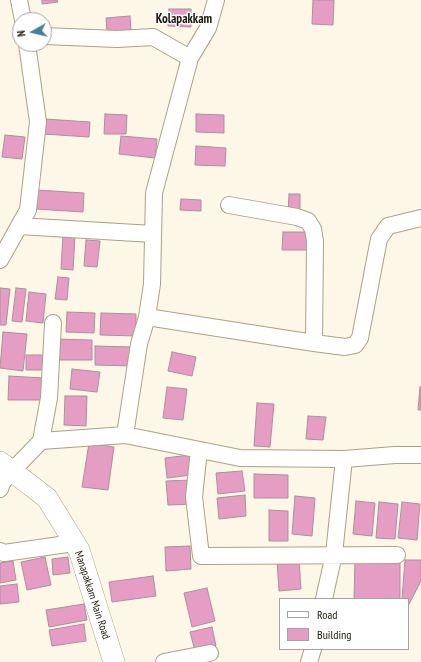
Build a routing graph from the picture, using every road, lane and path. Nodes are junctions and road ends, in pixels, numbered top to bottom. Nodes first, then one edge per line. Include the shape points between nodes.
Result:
1 (19, 0) edge
2 (216, 0) edge
3 (21, 12) edge
4 (52, 36) edge
5 (28, 52) edge
6 (190, 58) junction
7 (228, 206) dead end
8 (421, 218) edge
9 (19, 226) junction
10 (153, 234) junction
11 (0, 260) edge
12 (147, 317) junction
13 (53, 323) dead end
14 (314, 343) junction
15 (124, 434) junction
16 (41, 441) junction
17 (198, 450) junction
18 (421, 456) edge
19 (344, 459) junction
20 (6, 467) edge
21 (0, 489) edge
22 (74, 543) junction
23 (0, 551) edge
24 (334, 554) junction
25 (397, 555) dead end
26 (324, 598) edge
27 (312, 650) edge
28 (210, 654) dead end
29 (114, 662) edge
30 (164, 662) edge
31 (309, 662) edge

1 - 3 street
2 - 6 street via 208,28
4 - 6 street via 117,39 153,37
5 - 9 street via 38,122 28,210
6 - 10 street via 154,193
7 - 14 street via 297,217 311,225 316,241
8 - 14 street via 388,226 379,239 360,338 355,346
9 - 10 street
9 - 11 street
10 - 12 street via 152,284
12 - 14 street
12 - 15 street via 139,344
13 - 16 street via 48,398
15 - 16 street
15 - 17 street
16 - 20 street
17 - 19 street via 240,458
17 - 24 street via 194,497 201,556
18 - 19 street via 395,455
19 - 24 street
20 - 21 street
20 - 22 main road, Manapakkam Main Road via 47,498
22 - 23 street via 4,553
22 - 29 main road, Manapakkam Main Road via 79,550
24 - 25 street
24 - 26 street
27 - 31 street
28 - 30 street

